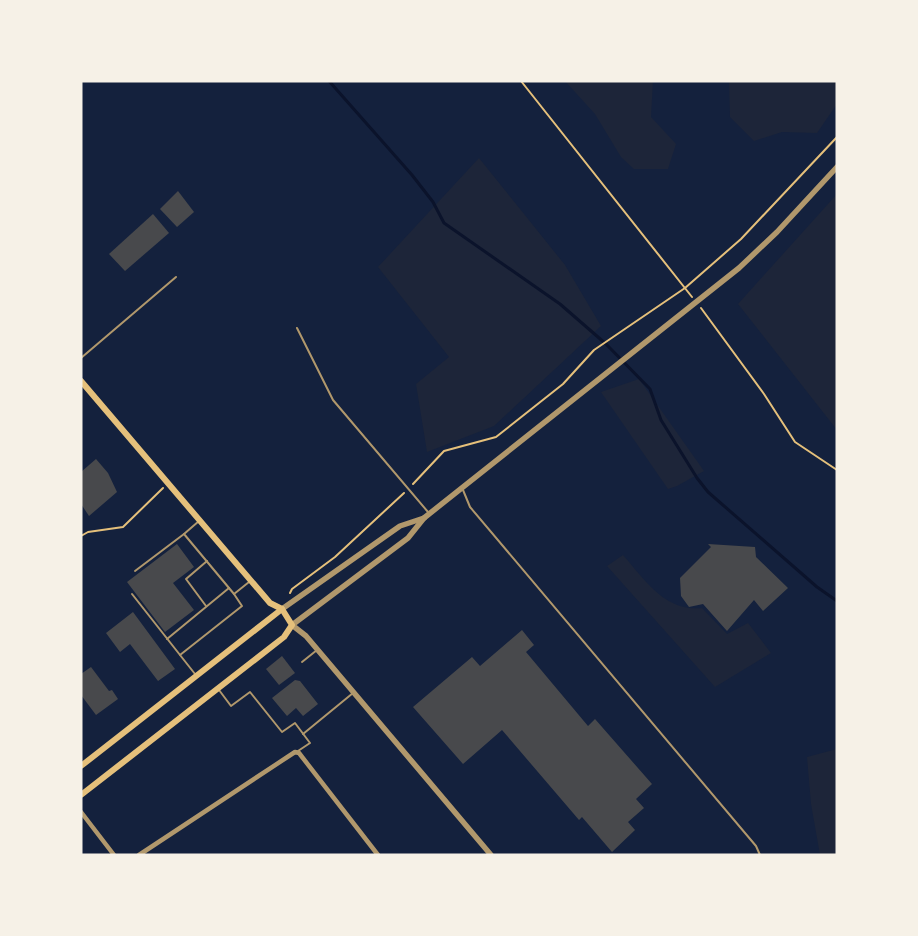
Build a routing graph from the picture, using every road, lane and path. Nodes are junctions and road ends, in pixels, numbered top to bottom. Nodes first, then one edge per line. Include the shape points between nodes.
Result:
1 (521, 81) edge
2 (837, 137) edge
3 (837, 167) edge
4 (176, 276) dead end
5 (685, 288) junction
6 (696, 302) junction
7 (297, 328) dead end
8 (81, 358) edge
9 (81, 381) edge
10 (837, 470) edge
11 (168, 483) junction
12 (462, 488) junction
13 (408, 489) junction
14 (426, 516) junction
15 (200, 520) junction
16 (184, 534) junction
17 (81, 536) edge
18 (207, 562) junction
19 (134, 571) dead end
20 (251, 581) junction
21 (229, 588) junction
22 (132, 594) dead end
23 (234, 594) junction
24 (288, 596) dead end
25 (207, 606) junction
26 (282, 609) junction
27 (292, 625) junction
28 (167, 639) junction
29 (317, 650) junction
30 (180, 655) junction
31 (302, 662) dead end
32 (196, 676) junction
33 (218, 688) junction
34 (354, 693) junction
35 (303, 734) junction
36 (296, 752) junction
37 (81, 766) edge
38 (81, 795) edge
39 (81, 812) edge
40 (114, 855) edge
41 (139, 855) edge
42 (378, 855) edge
43 (491, 855) edge
44 (760, 855) edge

1 - 5 path
2 - 5 path via 741,238
3 - 6 street via 749,259
4 - 8 lane
5 - 6 path
5 - 13 path via 594,350 563,384 496,437 444,451
6 - 10 path via 795,442
6 - 12 street
7 - 13 lane via 333,400
9 - 11 main road
11 - 15 main road
11 - 17 path via 123,527
12 - 14 street
12 - 44 lane via 470,506 756,846
13 - 14 lane
13 - 24 path via 335,557 292,589
14 - 26 street via 400,526
14 - 27 street via 408,538
15 - 16 lane
15 - 20 main road
16 - 18 lane
16 - 19 lane
18 - 21 lane
18 - 25 lane via 186,579
20 - 23 lane
20 - 26 main road via 270,603
21 - 23 lane
21 - 25 lane
22 - 28 lane
23 - 30 lane via 242,606
25 - 28 lane
26 - 27 main road
26 - 32 main road
27 - 29 street
27 - 33 main road via 284,637
28 - 30 lane
29 - 31 lane
29 - 34 street
30 - 32 lane
32 - 37 main road
33 - 35 lane via 231,706 250,692 282,732 295,723
33 - 38 main road
34 - 35 lane
34 - 43 street
35 - 36 lane via 310,743
36 - 41 street
36 - 42 street
39 - 40 street

